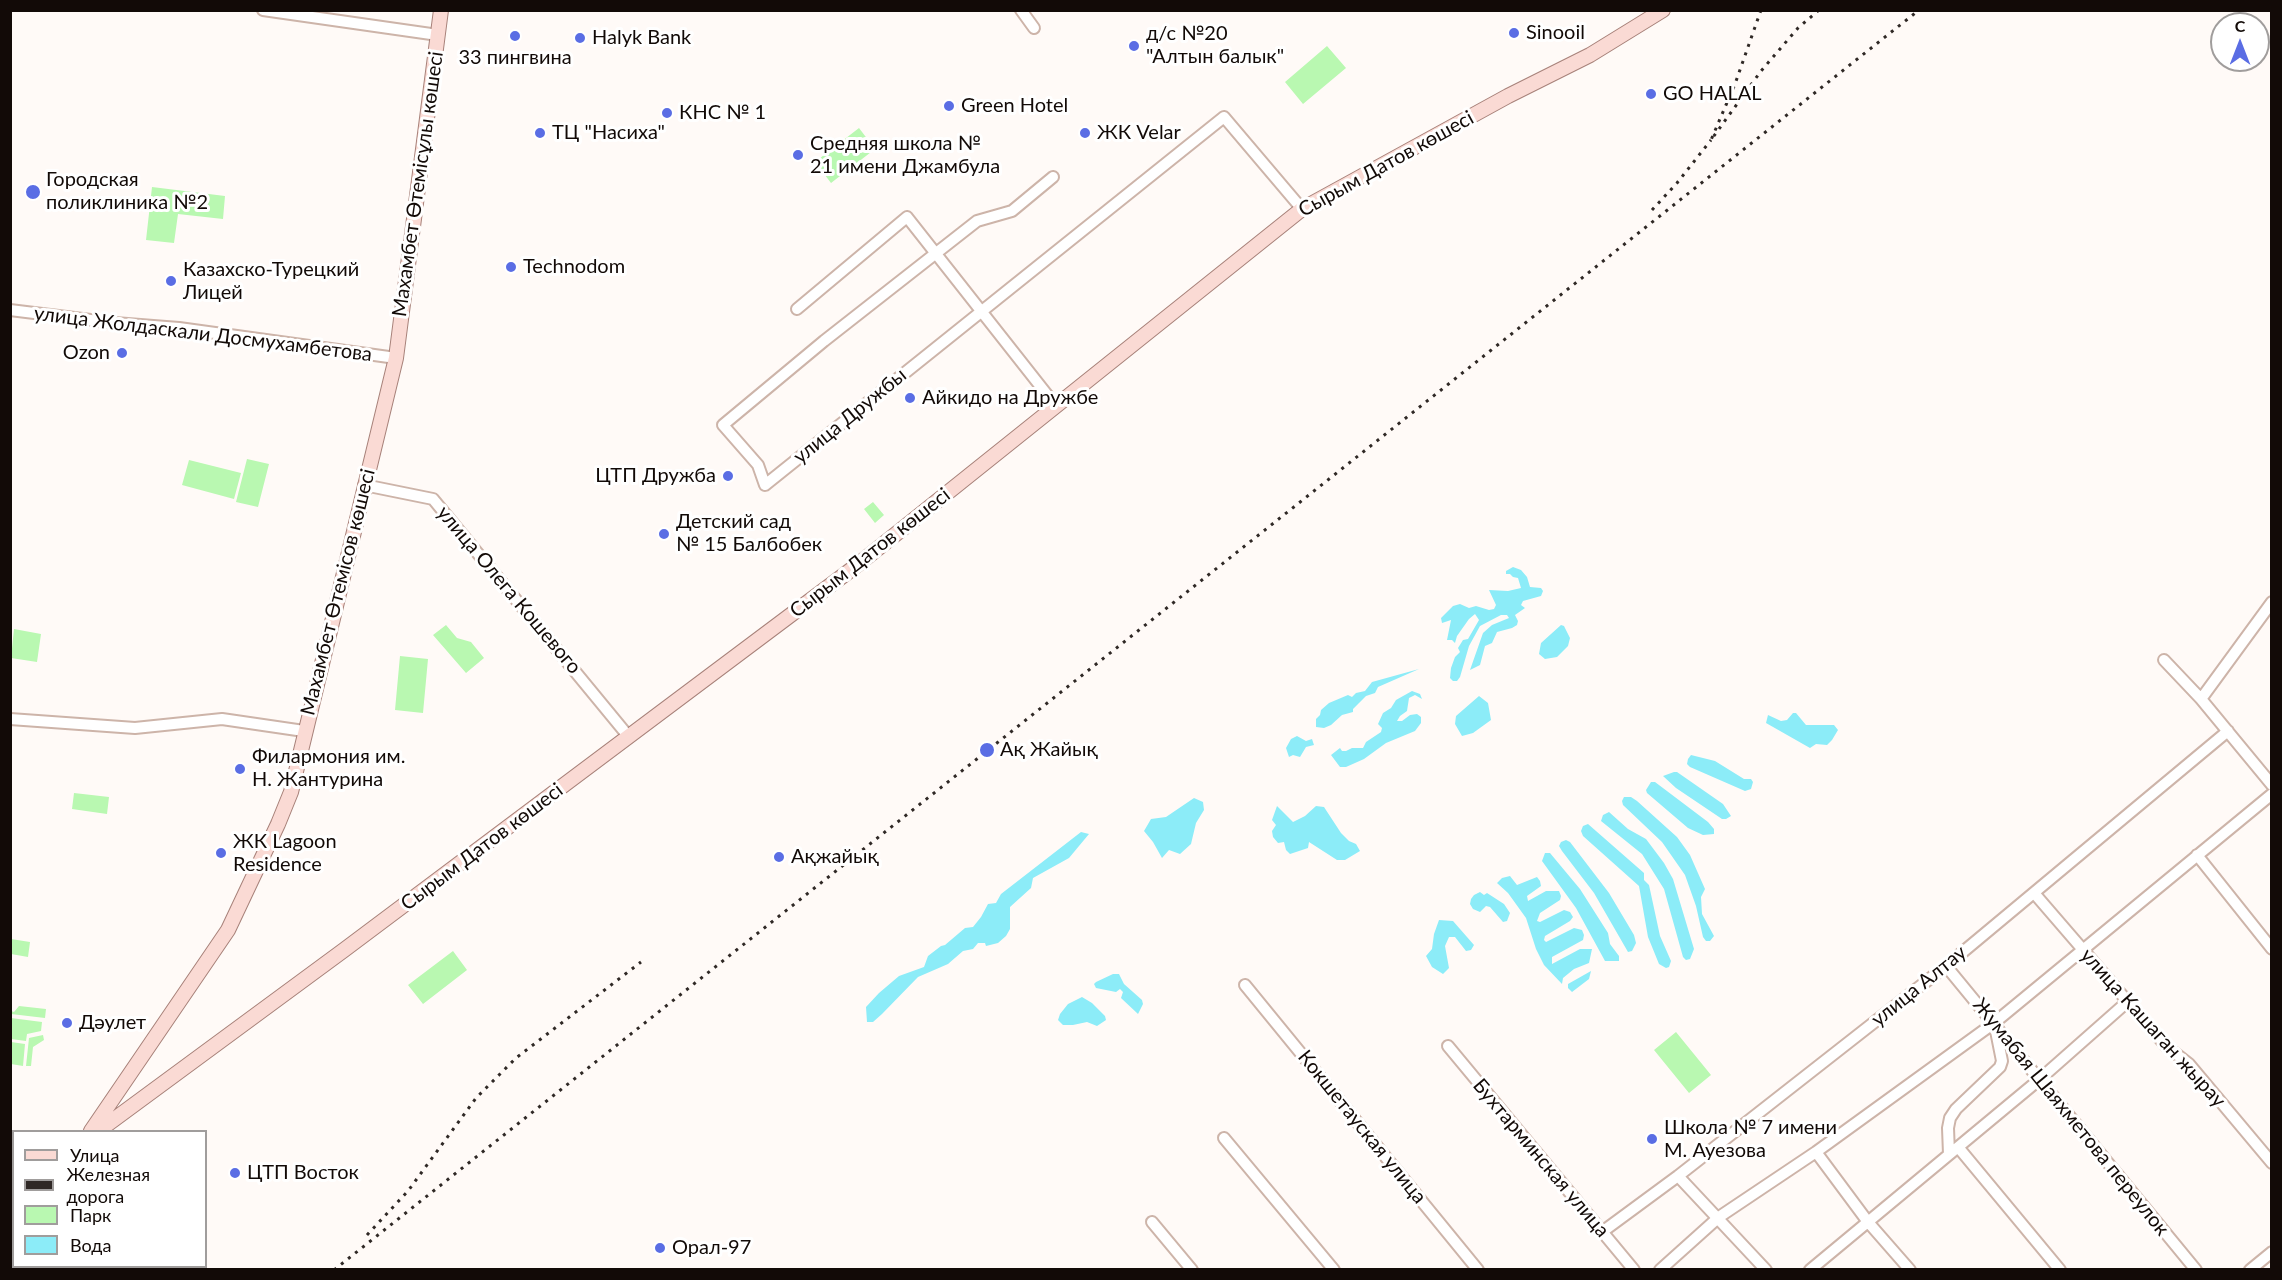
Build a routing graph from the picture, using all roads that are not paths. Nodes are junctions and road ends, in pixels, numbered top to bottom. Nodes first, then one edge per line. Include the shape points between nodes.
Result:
1 (263, 10) edge
2 (441, 10) edge
3 (1021, 10) edge
4 (1660, 11) edge
5 (1034, 28) dead end
6 (438, 35) junction
7 (1053, 177) dead end
8 (1302, 209) junction
9 (935, 255) junction
10 (797, 309) dead end
11 (10, 310) edge
12 (981, 310) junction
13 (396, 358) junction
14 (1056, 406) junction
15 (364, 485) junction
16 (2271, 602) edge
17 (2164, 660) dead end
18 (2201, 699) junction
19 (10, 719) edge
20 (304, 731) junction
21 (2228, 731) junction
22 (629, 737) junction
23 (2271, 785) edge
24 (2271, 794) edge
25 (2197, 855) junction
26 (2034, 893) junction
27 (2271, 949) edge
28 (2082, 950) junction
29 (1946, 966) junction
30 (1245, 986) dead end
31 (2126, 1003) junction
32 (1995, 1023) junction
33 (1448, 1046) dead end
34 (2040, 1079) junction
35 (92, 1130) edge
36 (98, 1130) edge
37 (1224, 1138) dead end
38 (1953, 1150) junction
39 (1816, 1152) junction
40 (2271, 1163) edge
41 (1678, 1176) junction
42 (1719, 1217) junction
43 (1152, 1222) dead end
44 (1868, 1222) junction
45 (1602, 1232) junction
46 (2271, 1252) edge
47 (1192, 1269) edge
48 (1334, 1269) edge
49 (1478, 1269) edge
50 (1634, 1269) edge
51 (1659, 1269) edge
52 (1766, 1269) edge
53 (1810, 1269) edge
54 (1910, 1269) edge
55 (2060, 1269) edge
56 (2196, 1269) edge
57 (2250, 1269) edge

1 - 6 street
2 - 6 main road, Махамбет Өтемісұлы көшесі
3 - 5 street
4 - 8 main road, Сырым Датов көшесі via 1590,55
6 - 13 main road, Махамбет Өтемісұлы көшесі
7 - 9 street, улица Дружбы via 1012,211 977,221
8 - 12 street, улица Дружбы via 1224,117
8 - 14 main road, Сырым Датов көшесі
9 - 10 street via 907,217
9 - 12 street
9 - 12 street, улица Дружбы via 723,425 758,465 765,485
11 - 13 street, улица Жолдаскали Досмухамбетова
12 - 14 street
13 - 15 main road, Махамбет Өтемісов көшесі
14 - 22 main road, Сырым Датов көшесі via 855,566
15 - 20 main road, Махамбет Өтемісов көшесі
15 - 22 street, улица Олега Кошевого via 434,499
16 - 18 street
17 - 18 street
18 - 21 street
19 - 20 street via 135,728 222,719
20 - 35 main road, Махамбет Өтемісов көшесі via 286,802 228,930
21 - 23 street
21 - 26 street, улица Алтау
22 - 36 main road, Сырым Датов көшесі
24 - 25 street
25 - 27 street
25 - 28 street
26 - 28 street, улица Кашаган жырау
26 - 29 street, улица Алтау
28 - 31 street, улица Кашаган жырау
28 - 32 street
29 - 32 street, Жумабая Шаяхметова переулок
29 - 41 street, улица Алтау
30 - 49 street, Кокшетауская улица
31 - 34 street
31 - 40 street, улица Кашаган жырау via 2166,1046 2189,1064
32 - 34 street, Жумабая Шаяхметова переулок
32 - 38 street via 2002,1061 1950,1118
32 - 39 street
33 - 45 street, Бухтарминская улица
34 - 38 street
34 - 56 street, Жумабая Шаяхметова переулок
37 - 48 street
38 - 44 street
38 - 55 street
39 - 42 street
39 - 44 street
41 - 42 street
41 - 45 street, улица Алтау
42 - 51 street
42 - 52 street
43 - 47 street
44 - 53 street
44 - 54 street
45 - 50 street, Бухтарминская улица
46 - 57 street

